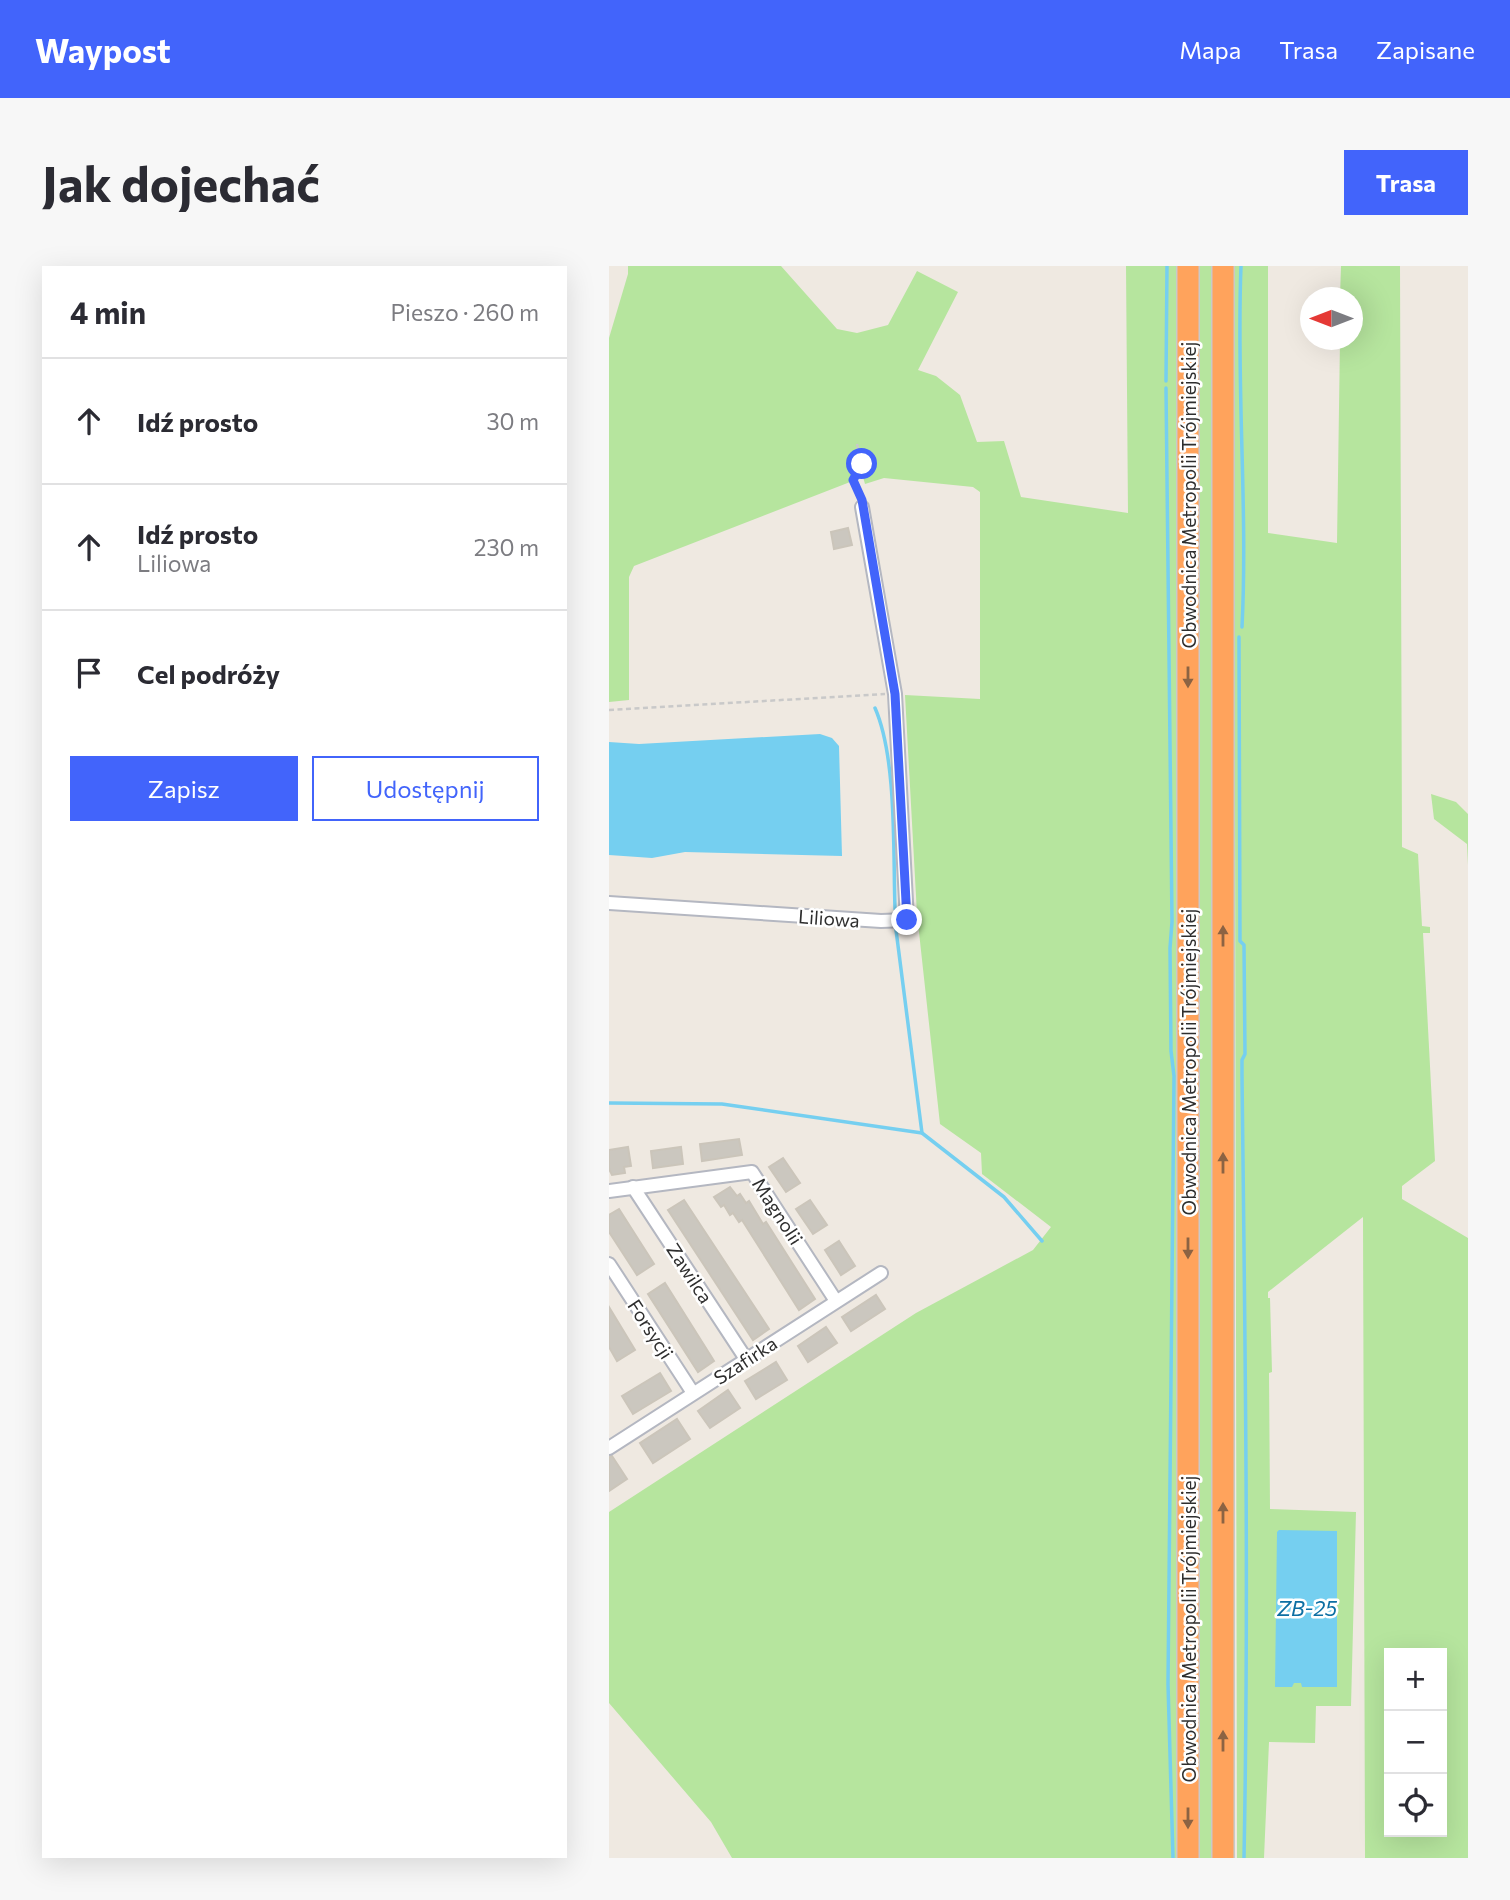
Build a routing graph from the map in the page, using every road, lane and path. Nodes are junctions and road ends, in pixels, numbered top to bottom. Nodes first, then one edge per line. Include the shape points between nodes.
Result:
1 (1188, 266) edge
2 (1223, 266) edge
3 (857, 444) dead end
4 (862, 507) joint
5 (895, 694) junction
6 (609, 710) edge
7 (609, 903) edge
8 (633, 1187) junction
9 (609, 1191) edge
10 (609, 1264) edge
11 (881, 1273) dead end
12 (837, 1301) junction
13 (746, 1359) junction
14 (693, 1393) junction
15 (609, 1448) edge
16 (1188, 1858) edge
17 (1223, 1858) edge

1 -> 16 highway, Obwodnica Metropolii Trójmiejskiej
17 -> 2 highway, Obwodnica Metropolii Trójmiejskiej
3 - 4 path via 862,464 853,480
4 - 5 street, Liliowa
5 - 6 path
5 - 7 street, Liliowa via 907,920
8 - 9 street, Magnolii
8 - 12 street, Magnolii via 753,1172
8 - 13 street, Zawilca
10 - 14 street, Forsycji
11 - 12 street, Szafirka
12 - 13 street, Szafirka
13 - 14 street, Szafirka
14 - 15 street, Szafirka

